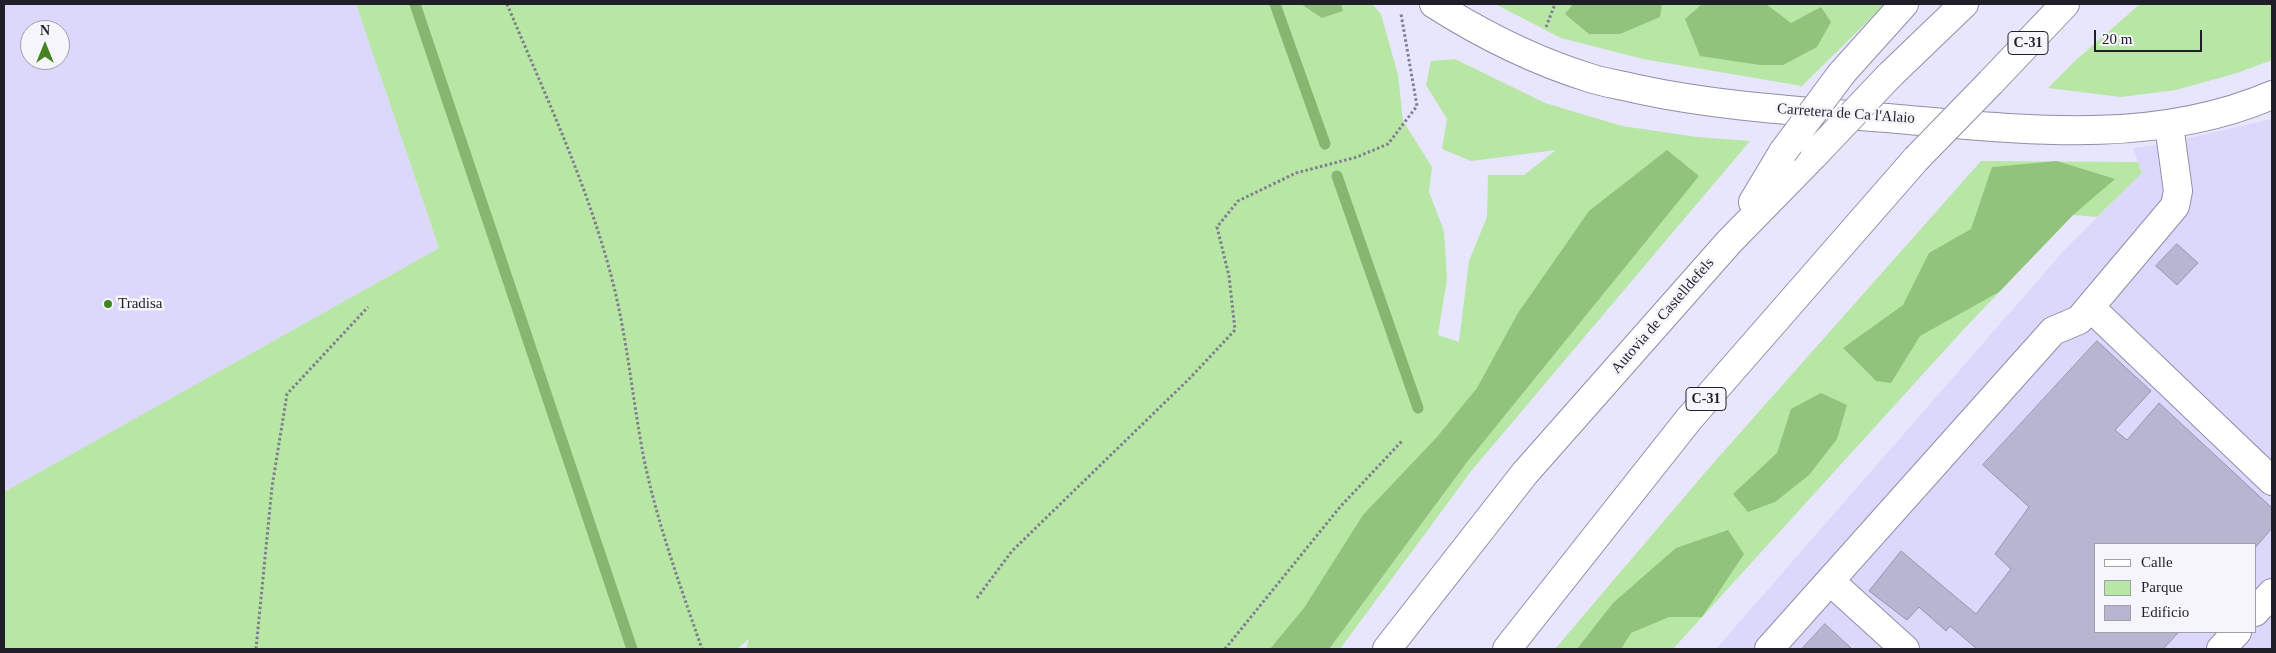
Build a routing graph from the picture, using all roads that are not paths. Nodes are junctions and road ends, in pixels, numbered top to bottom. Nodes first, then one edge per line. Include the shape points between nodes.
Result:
1 (1434, 4) edge
2 (1904, 4) edge
3 (1964, 4) edge
4 (2066, 4) edge
5 (2272, 96) edge
6 (2169, 125) junction
7 (1729, 242) junction
8 (2090, 307) junction
9 (2272, 481) edge
10 (1830, 581) junction
11 (2272, 593) edge
12 (2256, 611) edge
13 (2236, 633) edge
14 (1387, 649) edge
15 (1507, 649) edge
16 (1769, 649) edge
17 (1905, 649) edge
18 (2222, 649) edge

1 - 6 main road, Carretera de Ca l'Alaio via 1533,57 1591,79 1662,94 1739,106 2054,131
2 - 7 main road, bridge via 1842,74 1783,152
3 - 7 main road, Autovia de Castelldefels, bridge via 1889,76
4 - 15 main road, C-31, bridge via 1916,159 1689,419
5 - 6 main road, Carretera de Ca l'Alaio via 2217,115
6 - 8 main road via 2178,191 2175,206
7 - 14 main road, Autovia de Castelldefels via 1525,473
8 - 9 main road
8 - 10 main road via 2079,320 2053,330
10 - 16 main road
10 - 17 main road
11 - 12 main road
13 - 18 main road

